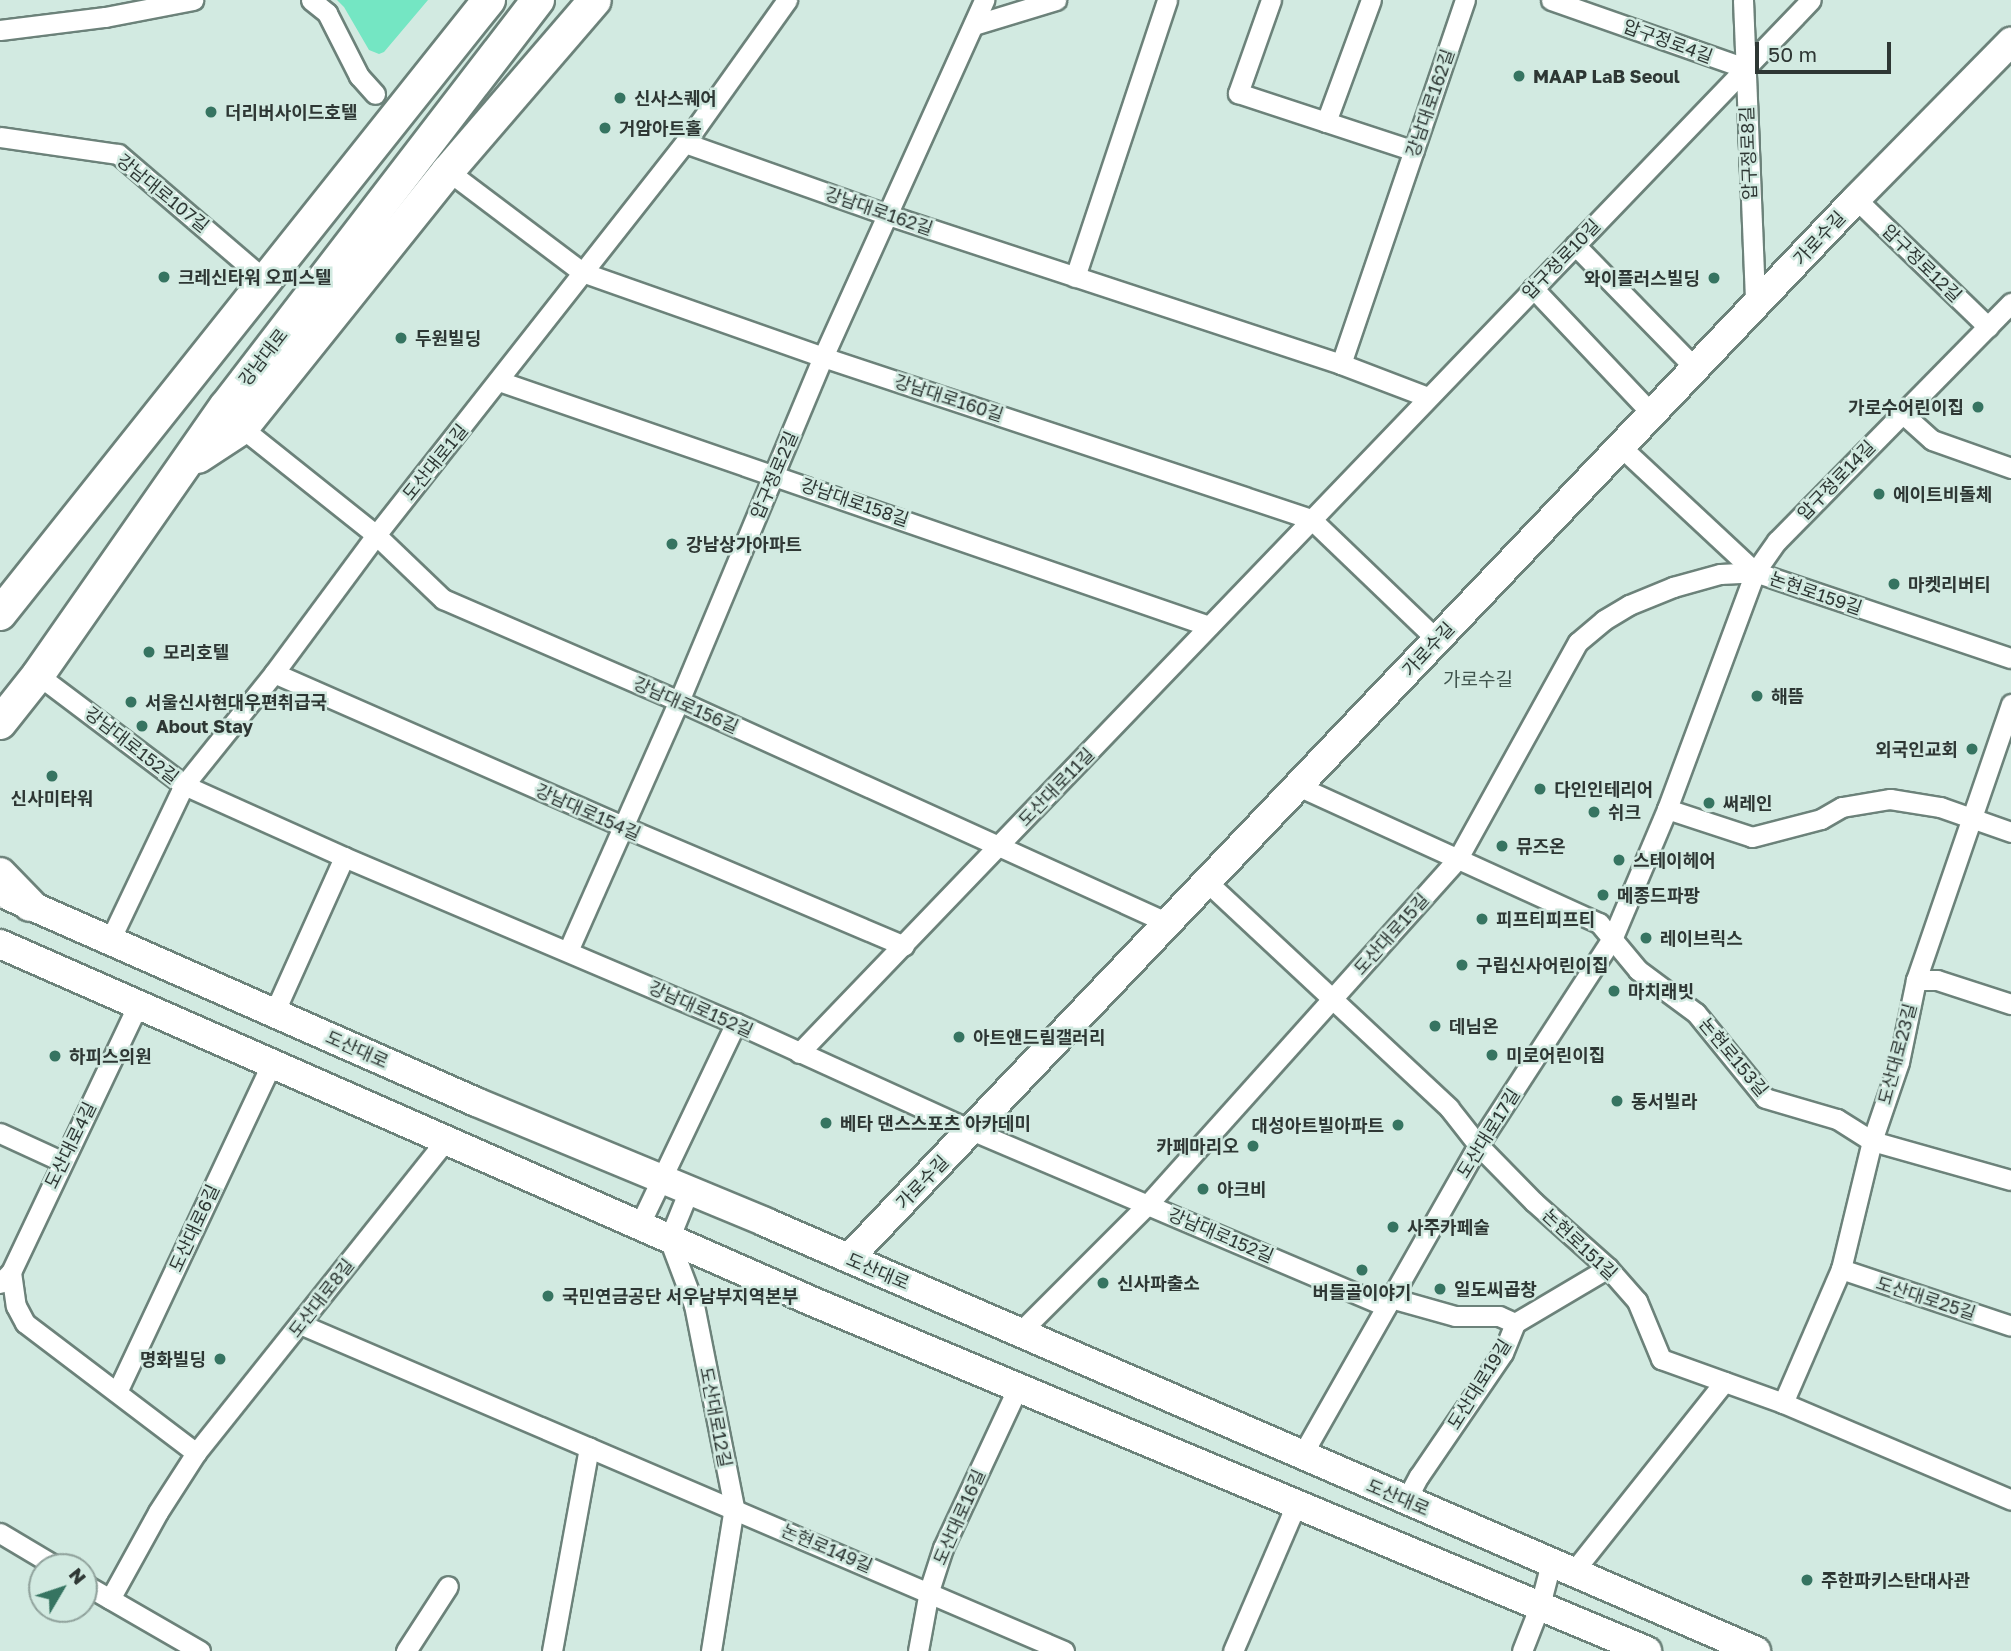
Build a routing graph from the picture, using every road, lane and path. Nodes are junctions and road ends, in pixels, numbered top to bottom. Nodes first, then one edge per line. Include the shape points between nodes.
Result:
1 (193, 0) edge
2 (311, 0) edge
3 (489, 0) edge
4 (538, 0) edge
5 (595, 0) edge
6 (787, 0) edge
7 (984, 0) edge
8 (1056, 0) edge
9 (1167, 0) edge
10 (1271, 0) edge
11 (1371, 0) edge
12 (1465, 0) edge
13 (1551, 0) edge
14 (1743, 0) edge
15 (1811, 0) edge
16 (1597, 7) edge
17 (974, 25) junction
18 (0, 30) edge
19 (2011, 42) edge
20 (1745, 68) junction
21 (375, 94) dead end
22 (1326, 122) junction
23 (0, 137) edge
24 (685, 143) junction
25 (1414, 151) junction
26 (447, 171) junction
27 (1856, 199) junction
28 (888, 215) junction
29 (1575, 245) junction
30 (582, 272) junction
31 (1075, 277) junction
32 (266, 281) junction
33 (1533, 288) junction
34 (2011, 303) edge
35 (1755, 305) junction
36 (1988, 327) junction
37 (823, 357) junction
38 (1340, 365) junction
39 (1695, 368) junction
40 (499, 381) junction
41 (1429, 397) junction
42 (1902, 413) junction
43 (1652, 414) junction
44 (242, 428) junction
45 (1621, 447) junction
46 (182, 468) junction
47 (2011, 468) edge
48 (774, 475) junction
49 (1311, 519) junction
50 (376, 535) junction
51 (1755, 572) junction
52 (0, 614) edge
53 (1209, 626) junction
54 (1437, 640) junction
55 (2011, 658) edge
56 (274, 673) junction
57 (38, 675) junction
58 (679, 701) junction
59 (2011, 704) edge
60 (0, 723) edge
61 (184, 785) junction
62 (1298, 786) junction
63 (1667, 809) junction
64 (1972, 819) junction
65 (624, 827) junction
66 (2011, 832) edge
67 (1000, 845) junction
68 (344, 857) junction
69 (1457, 860) junction
70 (0, 874) edge
71 (1207, 882) junction
72 (0, 893) edge
73 (30, 905) junction
74 (1168, 923) junction
75 (1613, 937) junction
76 (110, 940) junction
77 (0, 944) edge
78 (904, 946) junction
79 (568, 951) junction
80 (1916, 980) junction
81 (1333, 998) junction
82 (2011, 1004) edge
83 (138, 1005) junction
84 (274, 1013) junction
85 (736, 1023) junction
86 (799, 1053) junction
87 (271, 1064) junction
88 (971, 1130) junction
89 (0, 1133) edge
90 (445, 1141) junction
91 (1872, 1141) junction
92 (1478, 1145) junction
93 (61, 1161) junction
94 (661, 1179) junction
95 (2011, 1180) edge
96 (689, 1190) junction
97 (1147, 1204) junction
98 (639, 1226) junction
99 (669, 1239) junction
100 (849, 1258) junction
101 (1608, 1268) junction
102 (1841, 1269) junction
103 (5, 1278) edge
104 (1389, 1302) junction
105 (1515, 1323) junction
106 (300, 1324) junction
107 (2011, 1326) edge
108 (1020, 1332) junction
109 (1724, 1382) junction
110 (1017, 1389) junction
111 (117, 1392) junction
112 (1783, 1403) junction
113 (589, 1447) junction
114 (196, 1453) junction
115 (1302, 1455) junction
116 (1406, 1500) junction
117 (2011, 1500) edge
118 (1296, 1505) junction
119 (734, 1507) junction
120 (0, 1533) edge
121 (34, 1553) edge
122 (1562, 1567) junction
123 (448, 1586) dead end
124 (929, 1591) junction
125 (98, 1593) edge
126 (110, 1600) junction
127 (1540, 1605) junction
128 (200, 1651) edge
129 (407, 1651) edge
130 (552, 1651) edge
131 (711, 1651) edge
132 (918, 1651) edge
133 (1064, 1651) edge
134 (1233, 1651) edge
135 (1522, 1651) edge
136 (1647, 1651) edge
137 (1756, 1651) edge

1 - 18 street
2 - 21 street via 327,13 359,76
3 - 32 main road
4 - 46 main road, 강남대로
5 - 26 main road
6 - 24 street, 도산대로1길
7 - 17 street, 압구정로2길
8 - 17 street
9 - 31 street
10 - 22 street via 1238,93
11 - 22 street
12 - 25 street, 강남대로162길
13 - 16 street, 압구정로4길
14 - 20 street, 압구정로8길
15 - 20 street, 압구정로10길
16 - 20 street, 압구정로4길
17 - 28 street, 압구정로2길
19 - 27 main road, 가로수길
20 - 29 street, 압구정로10길
20 - 35 street, 압구정로8길
22 - 25 street
23 - 32 street, 강남대로107길 via 118,154
24 - 28 street, 강남대로162길
24 - 30 street, 도산대로1길
25 - 38 street, 강남대로162길
26 - 30 street, 강남대로160길
26 - 44 main road
27 - 35 main road, 가로수길
27 - 36 street, 압구정로12길
28 - 31 street, 강남대로162길
28 - 37 street, 압구정로2길
29 - 33 street, 압구정로10길
29 - 39 street
30 - 37 street, 강남대로160길
30 - 40 street, 도산대로1길
31 - 38 street, 강남대로162길
32 - 52 main road
33 - 41 street, 압구정로10길
33 - 43 street
34 - 36 street, 압구정로14길
35 - 39 main road, 가로수길
36 - 42 street, 압구정로14길
37 - 48 street, 압구정로2길
37 - 49 street, 강남대로160길
38 - 41 street, 강남대로162길
39 - 43 main road, 가로수길
40 - 48 street, 강남대로158길
40 - 50 street, 도산대로1길
41 - 49 street, 압구정로10길
42 - 47 street via 1932,440
42 - 51 street, 압구정로14길 via 1777,541
43 - 45 main road, 가로수길
44 - 46 main road
44 - 50 street, 강남대로156길
45 - 51 street, 논현로159길
45 - 54 main road, 가로수길
46 - 57 main road, 강남대로
48 - 53 street, 강남대로158길
48 - 58 street, 압구정로2길
49 - 53 street, 도산대로11길
49 - 54 street, 강남대로160길
50 - 56 street, 도산대로1길
50 - 58 street, 강남대로156길 via 443,599
51 - 55 street, 논현로159길
51 - 63 street, 도산대로17길
51 - 69 street, 도산대로15길 via 1720,574 1673,587 1612,615 1578,642
53 - 67 street, 도산대로11길
54 - 62 main road, 가로수길
56 - 61 street, 도산대로1길
56 - 65 street, 강남대로154길
57 - 60 main road, 강남대로
57 - 61 street, 강남대로152길
58 - 65 street, 압구정로2길
58 - 67 street, 강남대로156길
59 - 64 street, 도산대로23길
61 - 68 street, 강남대로152길
61 - 76 street, 도산대로1길
62 - 69 street, 논현로153길
62 - 71 main road, 가로수길
63 - 64 street via 1752,837 1821,819 1842,807 1890,799 1940,807
63 - 75 street, 도산대로17길
64 - 66 street
64 - 80 street, 도산대로23길
65 - 78 street, 강남대로154길
65 - 79 street, 압구정로2길
67 - 74 street, 강남대로156길
67 - 78 street, 도산대로11길
68 - 79 street, 강남대로152길
68 - 84 street
69 - 75 street, 논현로153길 via 1599,923
69 - 81 street, 도산대로15길
70 - 73 main road
71 - 74 main road, 가로수길
71 - 81 street, 논현로151길
72 - 73 main road, 도산대로
73 - 76 main road, 도산대로
74 - 88 main road, 가로수길
75 - 91 street, 논현로153길 via 1638,970 1696,1013 1765,1098 1837,1119
75 - 92 street, 도산대로17길
76 - 84 main road, 도산대로
77 - 83 main road
78 - 86 street, 도산대로11길
79 - 85 street, 강남대로152길
80 - 82 street via 1937,980
80 - 91 street, 도산대로23길 via 1899,1062
81 - 92 street, 논현로151길 via 1449,1108
81 - 97 street, 도산대로15길
83 - 87 main road
83 - 93 street, 도산대로4길
84 - 94 main road, 도산대로
85 - 86 street, 강남대로152길
85 - 94 street
86 - 88 street, 강남대로152길
87 - 90 main road
87 - 111 street, 도산대로6길
88 - 97 street, 강남대로152길
88 - 100 main road, 가로수길
89 - 93 street
90 - 98 main road
90 - 106 street, 도산대로8길
91 - 95 street, 논현로153길
91 - 102 street, 도산대로23길
92 - 101 street, 논현로151길
92 - 104 street, 도산대로17길
93 - 103 street, 도산대로4길
94 - 96 main road, 도산대로
94 - 98 street
96 - 99 street
96 - 100 main road, 도산대로
97 - 104 street, 강남대로152길
97 - 108 street, 도산대로15길
98 - 99 main road
99 - 110 main road
99 - 119 street, 도산대로12길 via 694,1305
100 - 108 main road, 도산대로
101 - 105 street, 도산대로19길
101 - 109 street, 논현로151길 via 1637,1301 1661,1359
102 - 107 street, 도산대로25길
102 - 112 street, 도산대로23길
103 - 111 street via 25,1322
104 - 105 street, 강남대로152길 via 1455,1316 1499,1316
104 - 115 street, 도산대로17길
105 - 116 street, 도산대로19길 via 1503,1353
106 - 113 street, 논현로149길
106 - 114 street, 도산대로8길
108 - 115 main road, 도산대로
109 - 112 street, 논현로151길
109 - 122 street
110 - 118 main road
110 - 124 street, 도산대로16길 via 943,1548
111 - 114 street
112 - 117 street, 논현로151길
113 - 119 street, 논현로149길
113 - 130 street
114 - 126 street, 도산대로8길
115 - 116 main road, 도산대로
116 - 122 main road, 도산대로
118 - 127 main road
118 - 134 street
119 - 124 street, 논현로149길
119 - 131 street, 도산대로12길
120 - 121 street
122 - 127 street
122 - 137 main road, 도산대로
123 - 129 street
124 - 132 street, 도산대로16길
124 - 133 street, 논현로149길
125 - 126 street
126 - 128 street
127 - 135 street
127 - 136 main road

